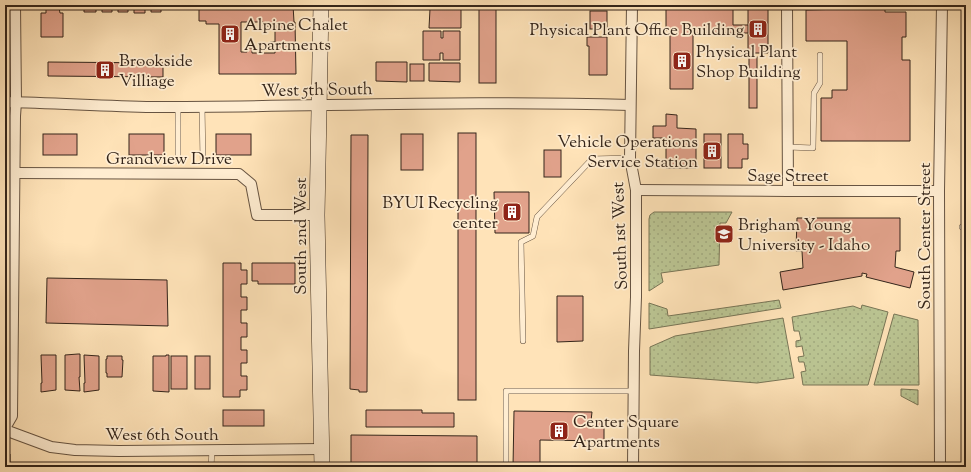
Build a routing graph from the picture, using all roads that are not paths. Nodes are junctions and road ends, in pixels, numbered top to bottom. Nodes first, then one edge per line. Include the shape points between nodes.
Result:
1 (15, 5) edge
2 (321, 5) edge
3 (632, 5) edge
4 (787, 5) edge
5 (942, 5) edge
6 (820, 55) dead end
7 (5, 102) edge
8 (16, 102) junction
9 (630, 105) junction
10 (178, 106) junction
11 (202, 106) junction
12 (319, 106) junction
13 (788, 147) junction
14 (630, 158) junction
15 (178, 161) dead end
16 (203, 162) dead end
17 (15, 173) junction
18 (636, 190) junction
19 (788, 191) junction
20 (939, 191) junction
21 (318, 215) junction
22 (523, 341) dead end
23 (635, 391) junction
24 (5, 429) edge
25 (322, 449) junction
26 (212, 450) junction
27 (211, 467) edge
28 (322, 467) edge
29 (506, 467) edge
30 (633, 467) edge
31 (940, 467) edge

1 - 8 street
2 - 12 main road, South 2nd West
3 - 9 street, South 1st West
4 - 13 street
5 - 20 street, South Center Street
6 - 13 lane via 820,83 814,93 813,148
7 - 8 street, West 5th South
8 - 10 street, West 5th South
8 - 17 street
9 - 12 street, West 5th South via 484,102
9 - 14 street, South 1st West
10 - 11 street, West 5th South
10 - 15 lane
11 - 12 street, West 5th South
11 - 16 lane
12 - 21 main road, South 2nd West
13 - 19 street
14 - 18 street, South 1st West
14 - 22 lane via 592,159 537,217 533,236 521,242
17 - 21 street, Grandview Drive via 239,174 251,184 257,215
17 - 24 street via 12,416
18 - 19 street, Sage Street
18 - 23 street, South 1st West
19 - 20 street, Sage Street
20 - 31 street, South Center Street
21 - 25 main road, South 2nd West
23 - 29 lane via 506,391
23 - 30 street, South 1st West
24 - 26 street, West 6th South via 51,447 75,450
25 - 26 street, West 6th South
25 - 28 main road, South 2nd West
26 - 27 lane

